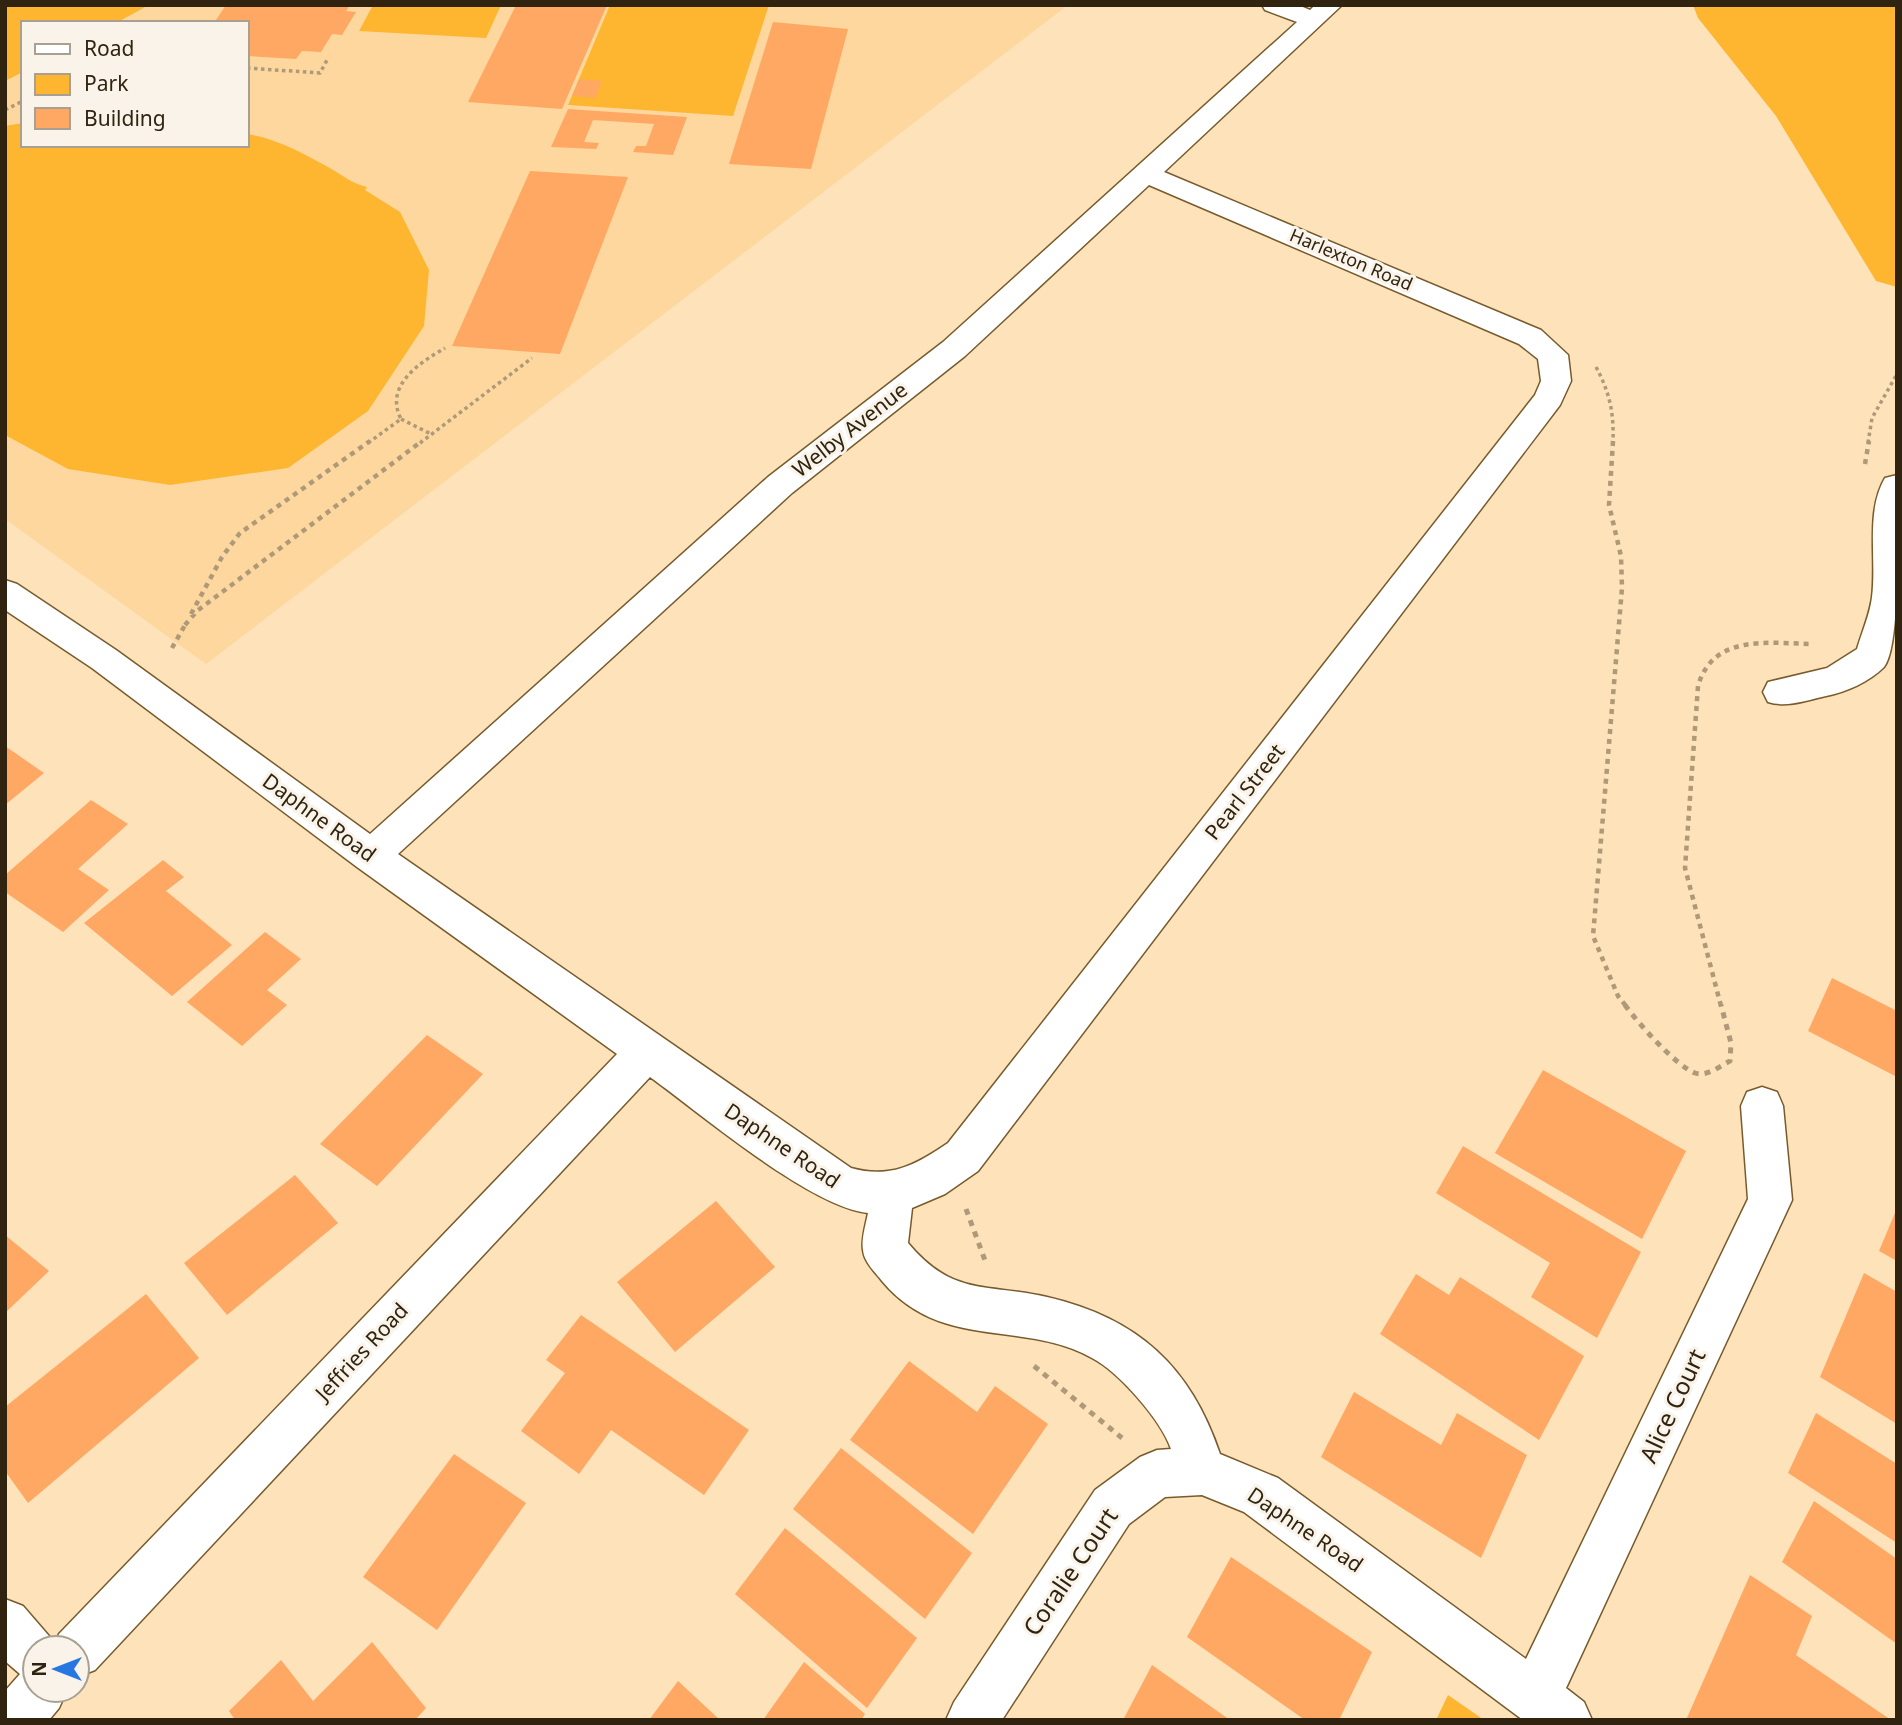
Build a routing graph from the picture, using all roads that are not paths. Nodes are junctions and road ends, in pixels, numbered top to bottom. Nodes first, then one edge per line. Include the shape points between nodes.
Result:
1 (1275, 5) edge
2 (1321, 12) edge
3 (1144, 173) junction
4 (1553, 355) joint
5 (1897, 486) edge
6 (5, 593) edge
7 (1781, 692) dead end
8 (371, 856) junction
9 (647, 1051) junction
10 (1762, 1106) dead end
11 (892, 1193) junction
12 (1202, 1471) junction
13 (5, 1624) edge
14 (91, 1637) edge
15 (21, 1641) edge
16 (28, 1704) edge
17 (1551, 1708) edge
18 (14, 1720) edge
19 (972, 1720) edge

1 - 2 street
2 - 3 street, Welby Avenue
3 - 4 street, Harlexton Road via 1512,328
3 - 8 street, Welby Avenue via 954,349 780,485
4 - 11 street, Pearl Street via 1556,381 1549,398 963,1157 932,1180
5 - 7 street via 1891,520 1889,598 1872,657 1838,680
6 - 8 street, Daphne Road via 104,659
8 - 9 street, Daphne Road
9 - 11 street, Daphne Road via 824,1177 850,1192
9 - 14 street, Jeffries Road
10 - 17 street, Alice Court via 1770,1200
11 - 12 street via 885,1250 911,1281 952,1305 1048,1320 1107,1340 1158,1384 1187,1426
12 - 17 street, Daphne Road via 1261,1495
12 - 19 street, Coralie Court via 1157,1474 1112,1507
13 - 15 street
16 - 18 street

